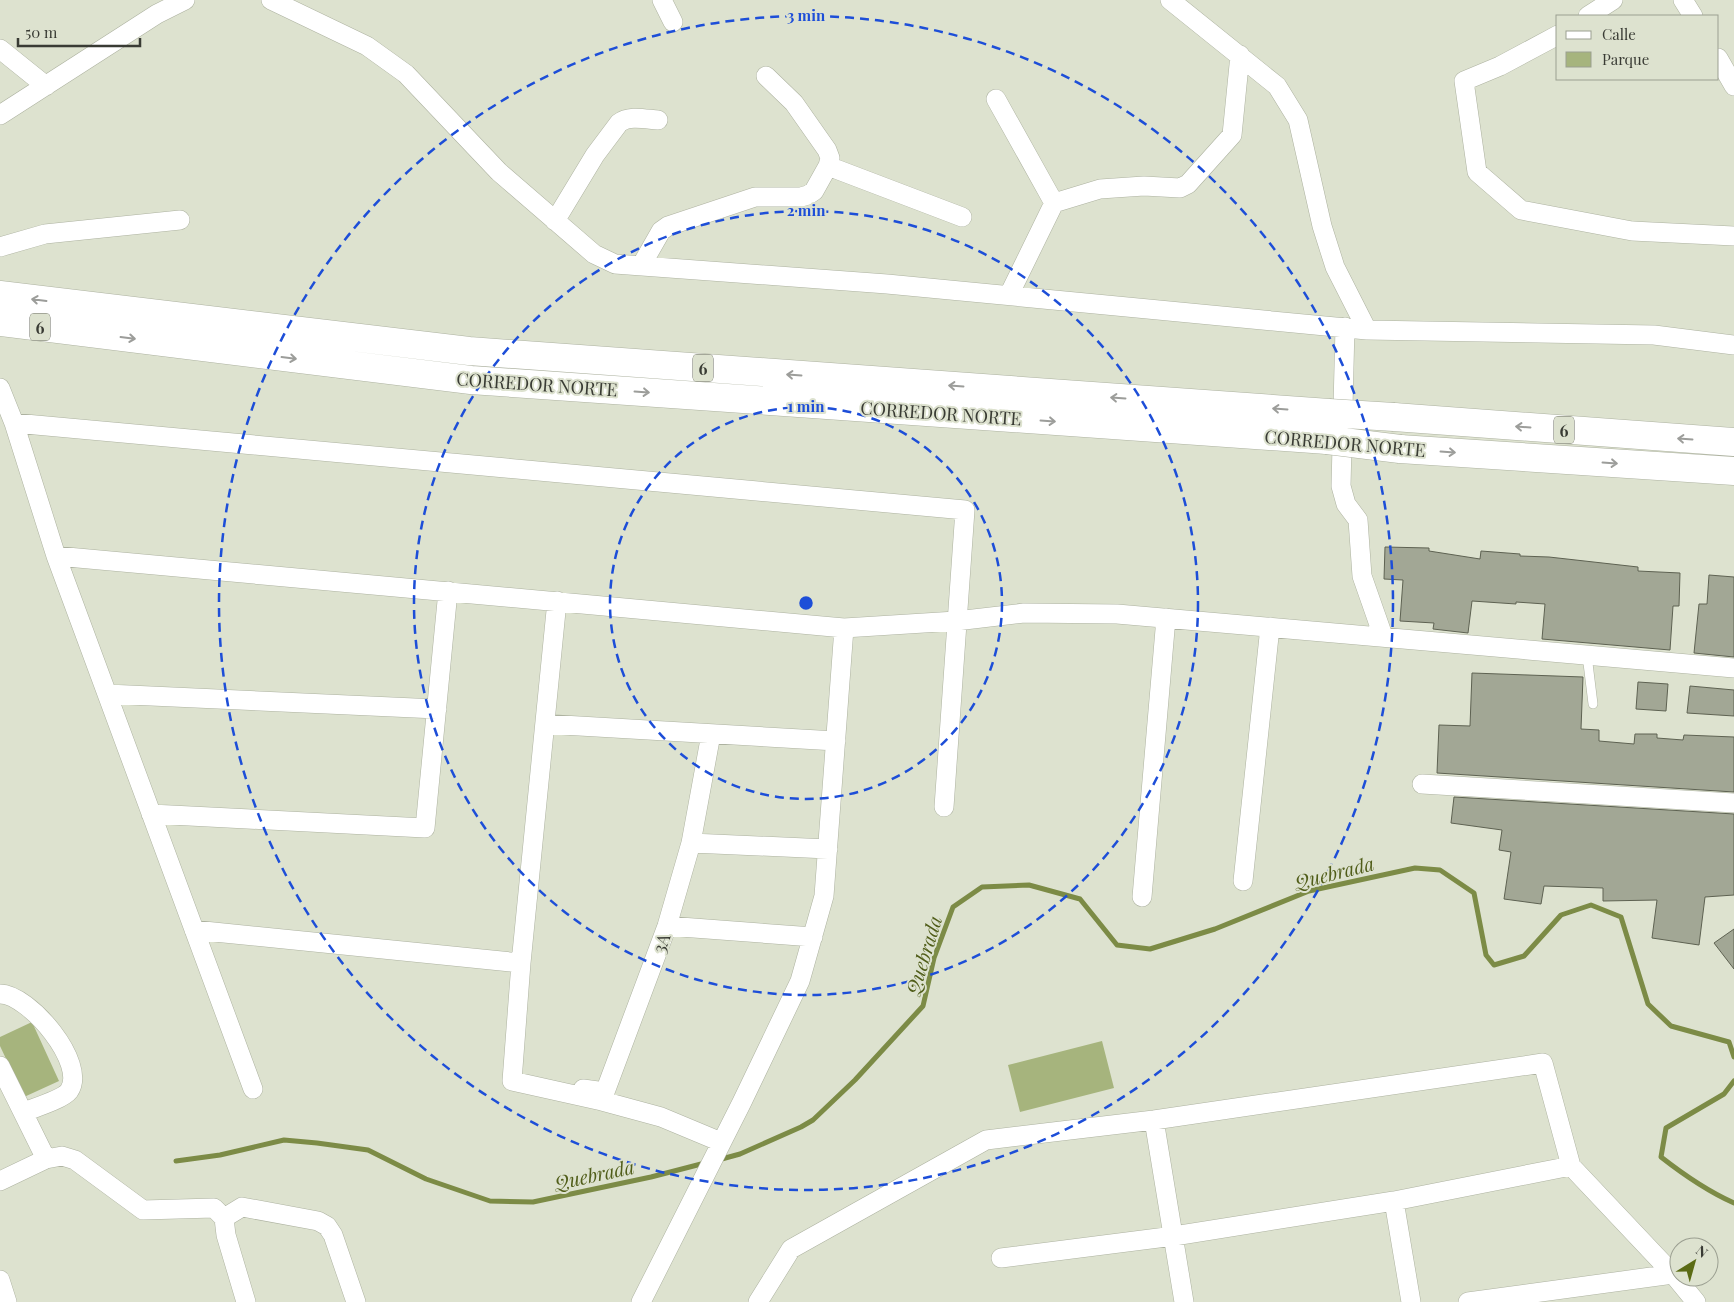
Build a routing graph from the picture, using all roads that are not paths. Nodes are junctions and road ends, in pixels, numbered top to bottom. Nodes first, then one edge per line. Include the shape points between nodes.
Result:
1 (185, 0) edge
2 (271, 0) edge
3 (662, 0) edge
4 (1170, 0) edge
5 (1613, 0) edge
6 (1683, 0) edge
7 (1590, 15) edge
8 (1692, 15) edge
9 (673, 22) dead end
10 (1556, 36) edge
11 (0, 49) edge
12 (1240, 55) junction
13 (1719, 60) edge
14 (766, 76) dead end
15 (46, 86) junction
16 (1734, 86) edge
17 (996, 99) dead end
18 (0, 115) edge
19 (658, 120) dead end
20 (828, 166) junction
21 (1054, 203) junction
22 (962, 217) dead end
23 (180, 220) dead end
24 (555, 221) junction
25 (1734, 236) edge
26 (0, 247) edge
27 (641, 266) junction
28 (0, 295) edge
29 (1009, 295) junction
30 (79, 319) junction
31 (0, 322) edge
32 (1345, 327) junction
33 (1367, 330) junction
34 (1734, 344) edge
35 (0, 388) edge
36 (14, 423) junction
37 (1734, 442) edge
38 (1734, 471) edge
39 (56, 556) junction
40 (448, 591) junction
41 (557, 601) junction
42 (1166, 618) junction
43 (956, 620) junction
44 (1270, 627) junction
45 (844, 628) junction
46 (1383, 636) junction
47 (1587, 655) junction
48 (1734, 668) edge
49 (107, 694) junction
50 (1593, 704) dead end
51 (437, 709) junction
52 (545, 724) junction
53 (711, 734) junction
54 (836, 741) junction
55 (1422, 784) dead end
56 (1734, 803) edge
57 (944, 808) dead end
58 (151, 814) junction
59 (691, 843) junction
60 (828, 849) junction
61 (1243, 882) dead end
62 (1142, 897) dead end
63 (667, 926) junction
64 (194, 930) junction
65 (813, 937) junction
66 (521, 963) junction
67 (0, 994) edge
68 (0, 1066) edge
69 (253, 1089) dead end
70 (550, 1089) junction
71 (24, 1112) junction
72 (1154, 1120) junction
73 (719, 1145) junction
74 (46, 1159) junction
75 (1571, 1166) junction
76 (0, 1181) edge
77 (1394, 1201) junction
78 (224, 1218) junction
79 (1174, 1236) junction
80 (1001, 1258) dead end
81 (1669, 1270) edge
82 (1669, 1275) edge
83 (0, 1280) edge
84 (1684, 1287) edge
85 (7, 1302) edge
86 (246, 1302) edge
87 (356, 1302) edge
88 (641, 1302) edge
89 (758, 1302) edge
90 (1184, 1302) edge
91 (1410, 1302) edge
92 (1468, 1302) edge
93 (1696, 1302) edge

1 - 15 street via 157,14
2 - 24 street via 367,46 406,74 499,172
3 - 9 street
4 - 12 street
5 - 7 street
6 - 8 street
10 - 25 street via 1464,81 1477,172 1521,210 1632,231
11 - 15 street
12 - 21 street via 1232,135 1188,184 1180,188 1100,189
12 - 33 street via 1277,86 1298,120 1322,226 1335,267
13 - 16 street
14 - 20 street via 806,118 827,150
15 - 18 street
17 - 21 street
19 - 24 street via 630,118 619,123 595,155
20 - 22 street
20 - 27 street via 814,191 808,195 755,197 668,226 661,231
21 - 29 street
23 - 26 street via 45,234
24 - 27 street via 594,254 615,264
27 - 29 street
30 -> 28 highway, CORREDOR NORTE / 6
29 - 32 street
30 - 31 highway, CORREDOR NORTE / 6
37 -> 30 highway, CORREDOR NORTE / 6, bridge via 469,351
30 -> 38 highway, CORREDOR NORTE / 6, bridge via 471,380
32 - 33 street
32 - 46 street via 1341,486 1346,504 1358,520 1362,576
33 - 34 street via 1654,335
35 - 36 street
36 - 39 street
36 - 43 street via 964,510
39 - 40 street
39 - 49 street
40 - 41 street
40 - 51 street
41 - 45 street
41 - 52 street
42 - 43 street via 1024,613
42 - 44 street
42 - 62 street
43 - 45 street
43 - 57 street
44 - 46 street
44 - 61 street
45 - 54 street
46 - 47 street
47 - 48 street
47 - 50 lane
49 - 51 street
49 - 58 street
51 - 58 street via 425,828
52 - 53 street
52 - 66 street
53 - 54 street
53 - 59 street, 3A
54 - 60 street
55 - 56 street
58 - 64 street
59 - 60 street
59 - 63 street, 3A
60 - 65 street via 824,896
63 - 65 street
63 - 70 street, 3A via 605,1092 561,1087
64 - 66 street
64 - 69 street
65 - 73 street via 800,981
66 - 70 street via 512,1081
67 - 71 street via 21,1001 39,1015 58,1040 71,1067 73,1080 64,1096
68 - 71 street
70 - 73 street via 661,1117
71 - 74 street
72 - 75 street via 1543,1063
72 - 79 street
72 - 89 street via 986,1140 792,1249
73 - 88 street
74 - 76 street
74 - 78 street via 62,1156 75,1160 143,1210 214,1208
75 - 77 street
75 - 81 street
77 - 79 street
77 - 91 street
78 - 86 street
78 - 87 street via 242,1207 318,1221 327,1226
79 - 80 street
79 - 90 street
82 - 92 street
83 - 85 street
84 - 93 street

